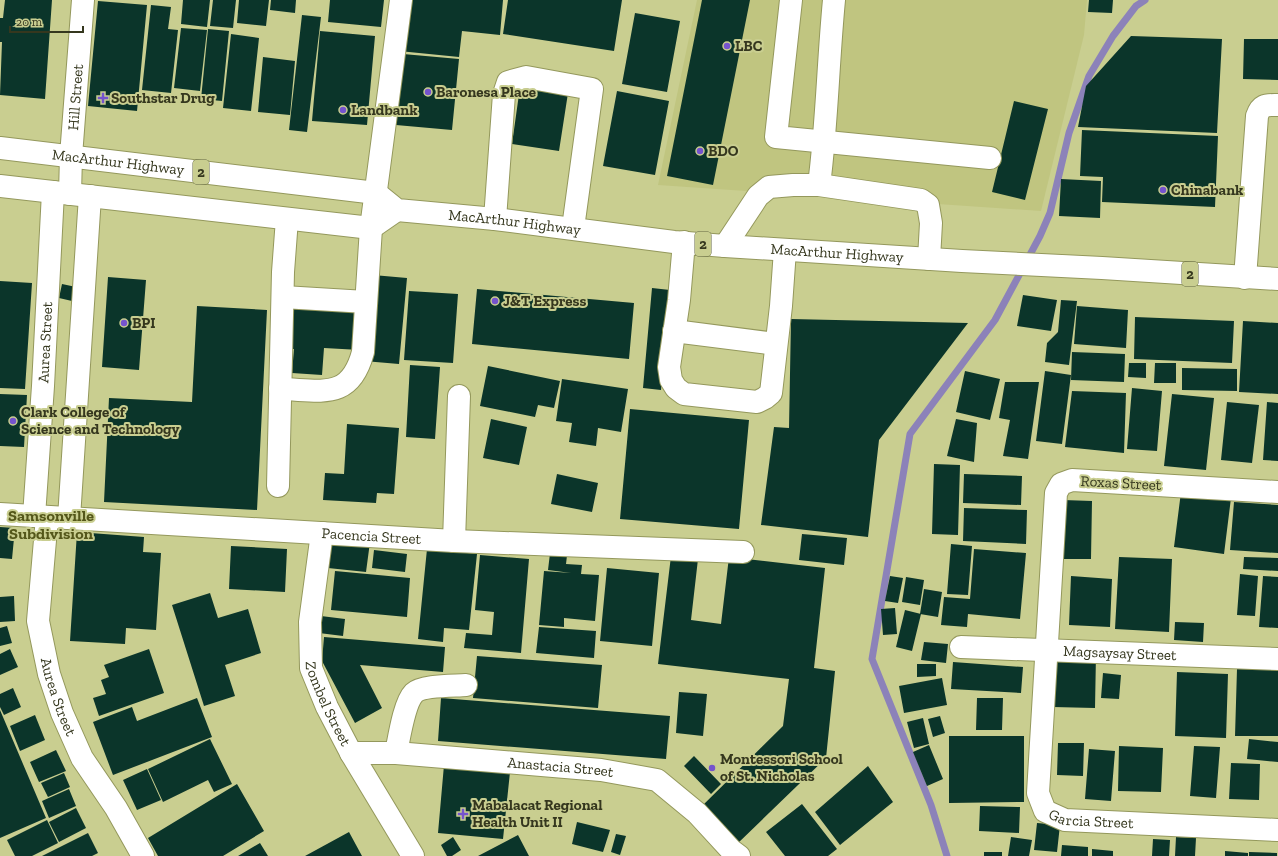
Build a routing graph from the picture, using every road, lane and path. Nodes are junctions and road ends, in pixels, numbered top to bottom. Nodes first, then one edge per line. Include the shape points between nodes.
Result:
1 (83, 0) edge
2 (401, 0) edge
3 (791, 0) edge
4 (834, 0) edge
5 (1278, 105) edge
6 (825, 141) junction
7 (0, 148) edge
8 (71, 156) junction
9 (990, 158) dead end
10 (819, 185) junction
11 (0, 186) edge
12 (376, 193) junction
13 (71, 194) junction
14 (397, 210) junction
15 (287, 219) junction
16 (495, 219) junction
17 (371, 228) junction
18 (574, 228) junction
19 (684, 242) junction
20 (725, 246) junction
21 (785, 250) junction
22 (929, 259) junction
23 (1245, 278) junction
24 (1278, 279) edge
25 (283, 297) junction
26 (366, 302) junction
27 (674, 331) junction
28 (776, 344) junction
29 (280, 389) junction
30 (459, 396) dead end
31 (278, 486) dead end
32 (1278, 492) edge
33 (0, 514) edge
34 (41, 517) junction
35 (69, 518) junction
36 (322, 534) junction
37 (454, 541) junction
38 (744, 552) dead end
39 (962, 648) dead end
40 (1046, 650) junction
41 (1278, 659) edge
42 (466, 685) dead end
43 (351, 753) junction
44 (396, 753) junction
45 (1278, 830) edge
46 (143, 856) edge
47 (413, 856) edge
48 (739, 856) edge

1 - 8 main road, Hill Street
2 - 12 main road
3 - 6 main road via 776,137
4 - 6 main road
5 - 23 main road via 1266,105 1259,109 1257,116
6 - 9 main road
6 - 10 main road
7 - 8 main road, MacArthur Highway / 2
8 - 12 main road, MacArthur Highway / 2
8 - 13 main road, Hill Street
10 - 20 main road via 769,187 758,196
10 - 22 main road via 921,200 928,205 931,222
11 - 13 main road
12 - 14 main road
12 - 17 main road
13 - 15 main road
13 - 34 main road, Aurea Street via 43,386
13 - 35 main road
14 - 16 main road, MacArthur Highway / 2
14 - 17 main road
15 - 17 main road
15 - 25 main road
16 - 18 main road, MacArthur Highway / 2
16 - 18 main road via 504,94 508,82 526,76 592,89
17 - 26 main road
18 - 19 main road, MacArthur Highway / 2
19 - 20 main road, MacArthur Highway / 2
19 - 27 main road
20 - 21 main road, MacArthur Highway / 2
21 - 22 main road, MacArthur Highway / 2
21 - 28 main road
22 - 23 main road, MacArthur Highway / 2
23 - 24 main road, MacArthur Highway / 2
25 - 26 main road
25 - 29 main road
26 - 29 main road via 363,352 359,366 350,380 331,390
27 - 28 main road
27 - 28 main road via 669,367 671,380 684,394 757,402 765,398 771,393
29 - 31 main road
30 - 37 main road
32 - 40 main road, Roxas Street via 1072,480 1061,484 1056,493
33 - 34 main road, Pacencia Street
34 - 35 main road, Pacencia Street
34 - 46 main road, Aurea Street via 38,621 49,674 62,713 82,758 116,808
35 - 36 main road, Pacencia Street
36 - 37 main road, Pacencia Street
36 - 43 main road, Zombel Street via 310,622 311,668
37 - 38 main road, Pacencia Street
39 - 40 main road, Magsaysay Street
40 - 41 main road, Magsaysay Street
40 - 45 main road, Garcia Street via 1038,793 1045,811 1065,820
42 - 44 main road via 426,687 414,693 406,708
43 - 44 main road, Anastacia Street
43 - 47 main road, Zombel Street
44 - 48 main road, Anastacia Street via 601,770 657,780 697,813

